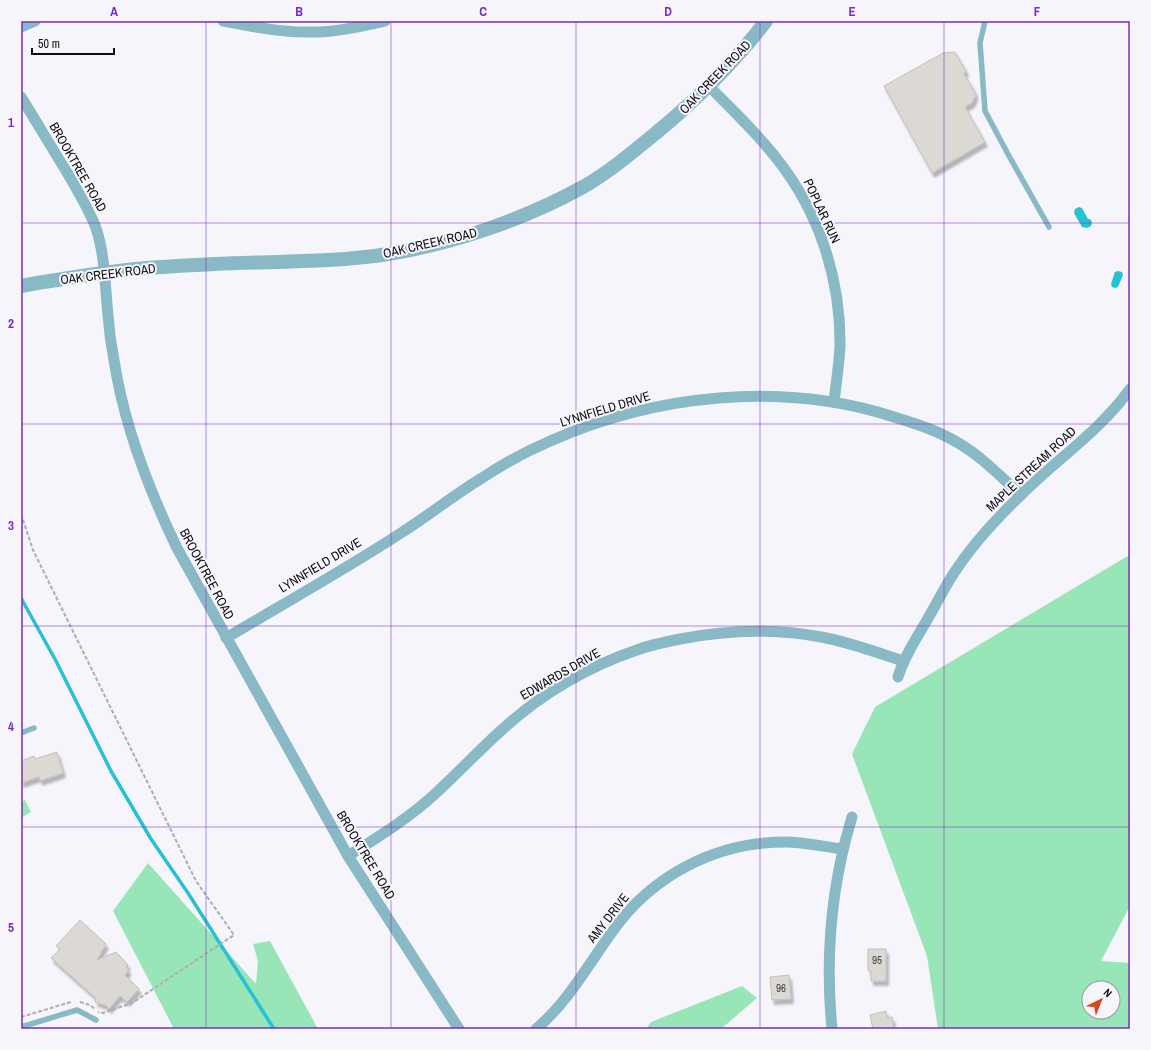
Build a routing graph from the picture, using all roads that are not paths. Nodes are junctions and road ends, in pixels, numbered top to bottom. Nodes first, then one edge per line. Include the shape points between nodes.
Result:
1 (35, 21) edge
2 (223, 21) edge
3 (385, 21) edge
4 (766, 21) edge
5 (985, 21) edge
6 (21, 27) edge
7 (709, 86) junction
8 (21, 97) edge
9 (1049, 227) dead end
10 (104, 272) junction
11 (21, 286) edge
12 (1130, 390) edge
13 (834, 402) junction
14 (1021, 495) junction
15 (226, 638) junction
16 (903, 661) junction
17 (898, 677) dead end
18 (34, 728) dead end
19 (21, 733) edge
20 (852, 817) dead end
21 (843, 849) junction
22 (348, 856) junction
23 (96, 1020) dead end
24 (21, 1027) edge
25 (459, 1029) edge
26 (536, 1029) edge
27 (832, 1029) edge

1 - 6 street
2 - 3 street via 306,32 355,28
4 - 7 street, OAK CREEK ROAD via 750,43
5 - 9 lane via 980,43 985,111
7 - 10 street, OAK CREEK ROAD via 639,148 584,186 557,200 459,238 415,249 350,258
7 - 13 street, POPLAR RUN via 778,159 805,201 825,245 839,324 840,349
8 - 10 street, BROOKTREE ROAD via 85,204 96,229
10 - 11 street, OAK CREEK ROAD
10 - 15 street, BROOKTREE ROAD via 114,360 131,436 162,518
12 - 14 street, MAPLE STREAM ROAD via 1099,426
13 - 14 street, LYNNFIELD DRIVE via 875,411 937,432 961,444
13 - 15 street, LYNNFIELD DRIVE via 761,396 688,402 651,408 568,434 513,459 401,533
14 - 16 street, MAPLE STREAM ROAD via 976,543 954,572
15 - 22 street, BROOKTREE ROAD
16 - 17 street, MAPLE STREAM ROAD
16 - 22 street, EDWARDS DRIVE via 822,637 766,630 696,636 637,649 596,667 527,709 404,820
18 - 19 lane
20 - 21 street
21 - 26 street, AMY DRIVE via 774,842 721,852 685,867 646,893 628,911 572,991
21 - 27 street via 830,934
22 - 25 street, BROOKTREE ROAD
23 - 24 lane via 78,1010

